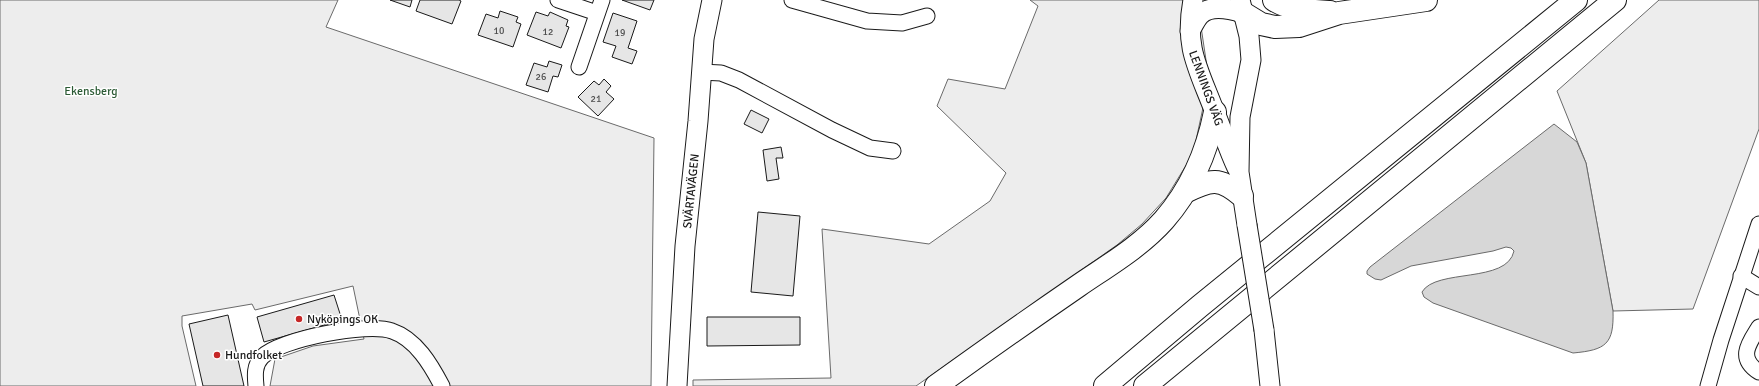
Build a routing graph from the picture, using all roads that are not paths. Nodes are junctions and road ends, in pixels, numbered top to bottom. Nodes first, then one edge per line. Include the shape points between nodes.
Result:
1 (558, 0) edge
2 (712, 0) edge
3 (792, 0) edge
4 (1193, 0) edge
5 (1274, 0) edge
6 (1426, 0) edge
7 (1576, 0) edge
8 (1615, 0) edge
9 (1241, 6) edge
10 (599, 7) edge
11 (1339, 13) junction
12 (927, 16) dead end
13 (1190, 31) junction
14 (579, 67) dead end
15 (701, 72) junction
16 (1215, 112) junction
17 (892, 151) dead end
18 (1239, 172) junction
19 (1185, 192) junction
20 (1242, 196) junction
21 (1759, 224) edge
22 (1741, 276) junction
23 (1759, 287) edge
24 (1217, 326) junction
25 (1759, 327) edge
26 (1716, 364) junction
27 (1759, 372) edge
28 (1271, 382) edge
29 (677, 385) edge
30 (256, 386) edge
31 (442, 386) edge
32 (936, 386) edge
33 (1105, 386) edge
34 (1146, 386) edge
35 (1161, 386) edge
36 (1708, 386) edge
37 (1717, 386) edge

1 - 10 street
2 - 15 main road, SVÄRTAVÄGEN via 704,39
3 - 12 street via 867,22 902,23
4 - 13 main road, LENNINGS VÄG
5 - 11 highway via 1280,4 1309,11
6 - 11 highway
7 - 33 highway
8 - 24 highway
9 - 11 highway via 1261,24 1275,27 1299,26
9 - 13 main road via 1212,9 1201,13
9 - 18 main road via 1250,36 1251,60 1240,117
10 - 14 street
13 - 16 main road, LENNINGS VÄG via 1194,61
15 - 17 street via 720,73 739,80 870,148
15 - 29 main road, SVÄRTAVÄGEN via 685,246
16 - 18 main road, LENNINGS VÄG
16 - 19 highway via 1203,158
18 - 20 main road
19 - 20 highway via 1207,182 1219,182 1229,185
19 - 32 highway via 1165,220 1147,237
20 - 28 main road, bridge
21 - 22 street
22 - 23 street
22 - 26 street
24 - 34 highway
24 - 35 highway
25 - 27 street via 1747,346 1746,353 1750,365
26 - 36 street
26 - 37 street
30 - 31 street via 255,374 262,357 282,346 315,336 362,328 391,330 410,341 430,364

